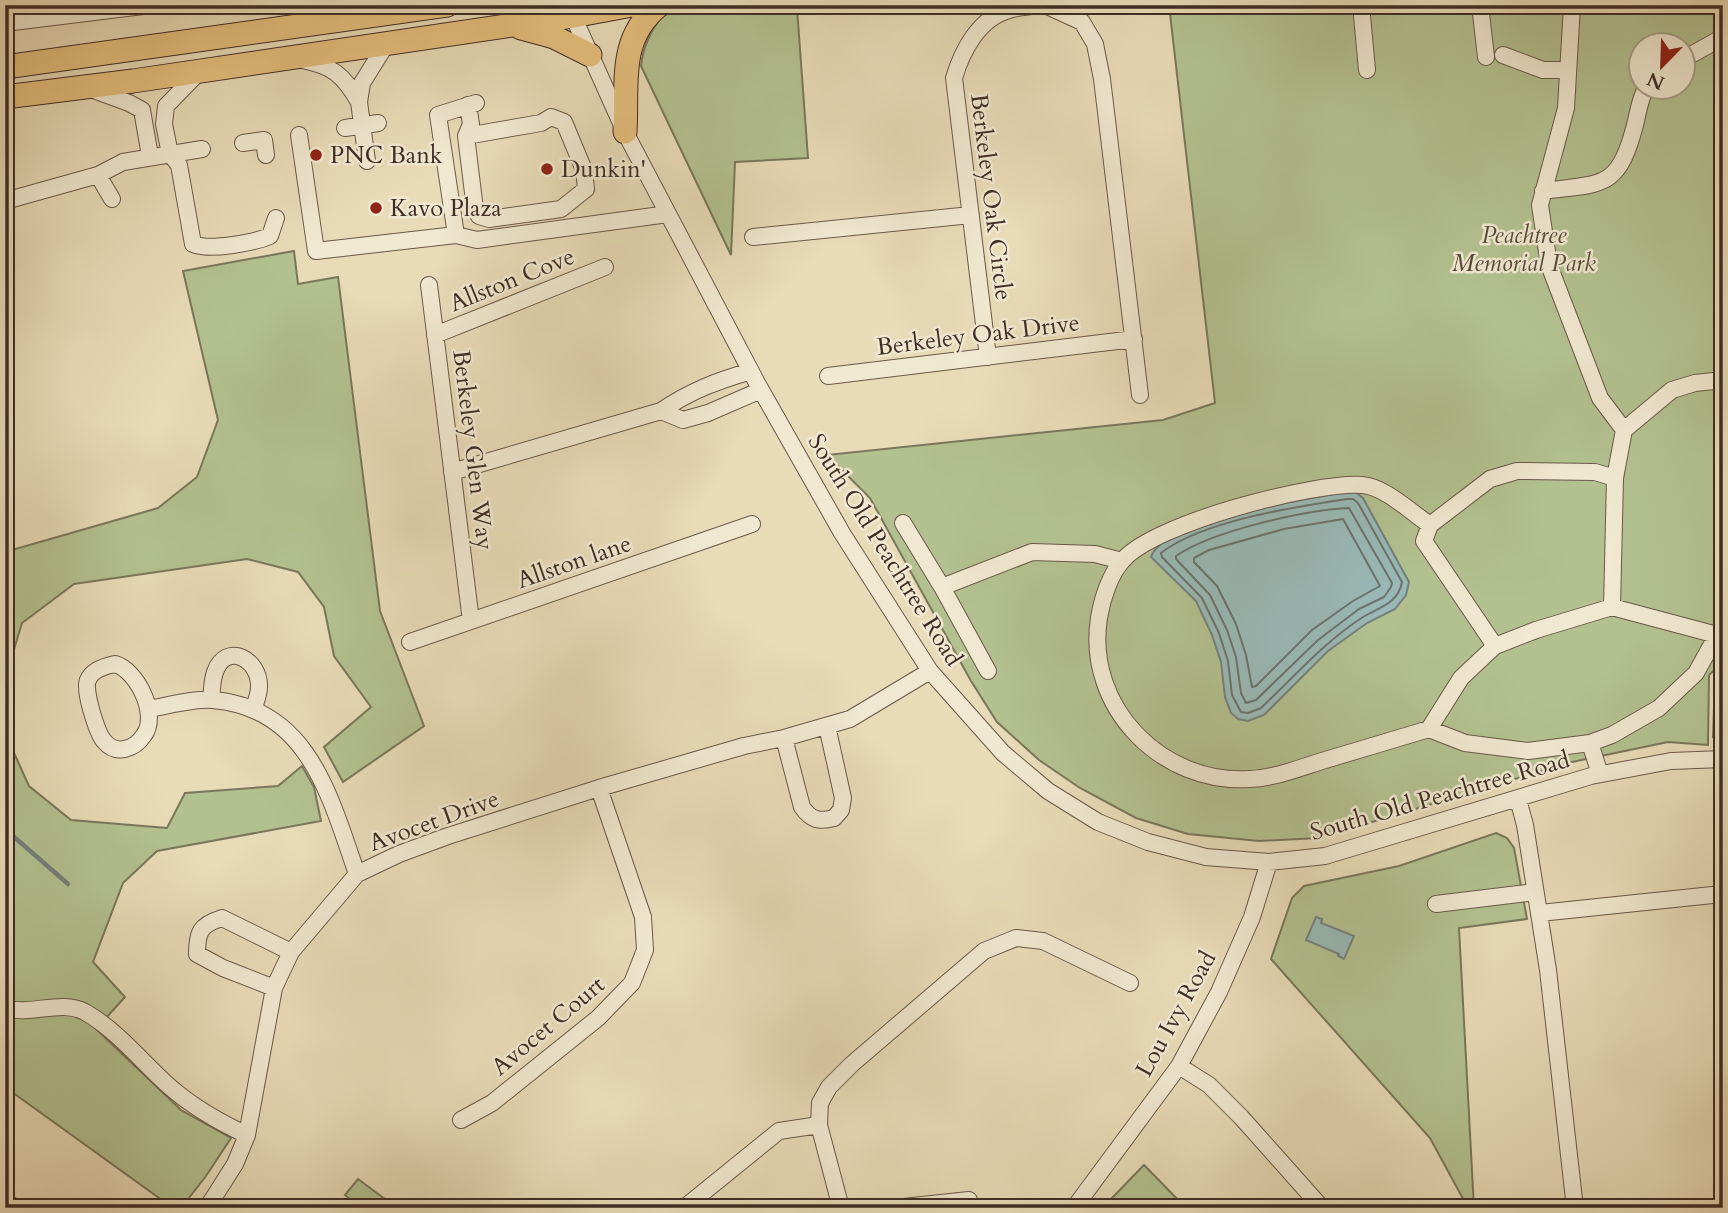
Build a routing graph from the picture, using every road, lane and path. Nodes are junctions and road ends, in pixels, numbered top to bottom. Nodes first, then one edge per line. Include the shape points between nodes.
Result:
1 (447, 5) edge
2 (632, 5) edge
3 (659, 5) edge
4 (1037, 5) edge
5 (1045, 5) edge
6 (1361, 5) edge
7 (1480, 5) edge
8 (1572, 5) edge
9 (143, 6) edge
10 (571, 11) edge
11 (1074, 11) edge
12 (332, 13) edge
13 (5, 23) edge
14 (500, 27) junction
15 (1723, 37) edge
16 (387, 43) junction
17 (1696, 52) edge
18 (590, 55) junction
19 (1503, 55) dead end
20 (1486, 57) dead end
21 (286, 58) junction
22 (5, 67) edge
23 (201, 70) junction
24 (1367, 70) dead end
25 (1568, 70) junction
26 (86, 87) junction
27 (5, 97) edge
28 (359, 102) junction
29 (1642, 102) edge
30 (370, 124) junction
31 (345, 128) dead end
32 (468, 130) junction
33 (625, 132) junction
34 (299, 135) dead end
35 (243, 143) dead end
36 (202, 149) dead end
37 (266, 155) dead end
38 (150, 156) junction
39 (175, 159) junction
40 (367, 161) dead end
41 (97, 175) junction
42 (1544, 191) junction
43 (112, 199) dead end
44 (5, 201) edge
45 (668, 214) junction
46 (516, 215) junction
47 (971, 215) junction
48 (276, 218) dead end
49 (456, 235) junction
50 (519, 235) junction
51 (753, 237) dead end
52 (605, 267) dead end
53 (429, 285) dead end
54 (435, 335) junction
55 (1134, 339) junction
56 (988, 357) junction
57 (751, 371) junction
58 (828, 376) dead end
59 (1723, 380) edge
60 (761, 390) junction
61 (691, 392) junction
62 (1140, 395) dead end
63 (661, 411) junction
64 (699, 415) junction
65 (1624, 430) junction
66 (452, 472) junction
67 (1615, 478) junction
68 (903, 523) dead end
69 (752, 524) dead end
70 (1430, 526) junction
71 (1122, 561) junction
72 (942, 587) junction
73 (1612, 607) junction
74 (471, 621) junction
75 (1720, 635) edge
76 (411, 642) dead end
77 (1495, 646) junction
78 (930, 671) junction
79 (988, 671) dead end
80 (211, 699) junction
81 (254, 708) junction
82 (148, 709) junction
83 (827, 726) junction
84 (1429, 729) junction
85 (785, 738) junction
86 (1590, 743) junction
87 (1723, 759) edge
88 (1600, 774) junction
89 (599, 788) junction
90 (1518, 799) junction
91 (1269, 862) junction
92 (357, 874) junction
93 (1535, 892) junction
94 (1436, 904) dead end
95 (1723, 904) edge
96 (1540, 913) junction
97 (291, 952) junction
98 (1130, 983) dead end
99 (274, 988) junction
100 (5, 1008) edge
101 (1179, 1066) junction
102 (461, 1120) dead end
103 (819, 1125) junction
104 (247, 1135) junction
105 (969, 1200) dead end
106 (5, 1201) edge
107 (214, 1205) edge
108 (16, 1208) edge
109 (684, 1208) edge
110 (841, 1208) edge
111 (894, 1208) edge
112 (1074, 1208) edge
113 (1322, 1208) edge
114 (1575, 1208) edge

1 - 12 highway
2 - 10 highway
3 - 33 highway via 632,38 626,66
4 - 47 street, Berkeley Oak Circle via 1006,10 982,26 967,45 954,78
5 - 11 street
6 - 24 street
7 - 20 street
8 - 25 street
9 - 13 street
10 - 14 highway
10 - 18 street, South Old Peachtree Road
11 - 55 street via 1095,44 1102,79
12 - 22 highway
14 - 16 highway
14 - 18 highway via 554,37
15 - 17 street
16 - 21 highway
16 - 28 street via 362,83
18 - 33 street, South Old Peachtree Road
19 - 25 street via 1543,70
21 - 23 highway
21 - 28 street via 324,65 346,81
23 - 26 highway
23 - 39 street via 166,106 164,124
25 - 42 street via 1566,108
26 - 27 highway
26 - 38 street via 142,110
28 - 30 street
29 - 42 street via 1627,154 1615,172 1602,183
30 - 31 street
30 - 40 street
32 - 46 street via 475,209 489,219
32 - 46 street via 541,123 551,117 564,122 584,170 586,189 561,209
32 - 49 street via 472,104 438,115
33 - 45 street, South Old Peachtree Road
34 - 49 street via 316,251
35 - 37 street via 264,140
36 - 39 street
38 - 39 street
38 - 41 street
39 - 48 street via 192,244 201,248 260,240 270,236
41 - 43 street
41 - 44 street
42 - 65 street via 1540,205 1549,265 1600,398
45 - 50 street
45 - 57 street, South Old Peachtree Road
46 - 50 street
47 - 51 street
47 - 56 street, Berkeley Oak Circle
49 - 50 street via 477,240
52 - 54 street, Allston Cove
53 - 54 street, Berkeley Glen Way
54 - 66 street, Berkeley Glen Way
55 - 56 street, Berkeley Oak Drive
55 - 62 street
56 - 58 street, Berkeley Oak Drive
57 - 60 street, South Old Peachtree Road
57 - 61 street
59 - 65 street via 1672,390
60 - 64 street
60 - 78 street, South Old Peachtree Road via 842,533
61 - 63 street
61 - 64 street
63 - 64 street via 683,420
63 - 66 street
65 - 67 street
66 - 74 street, Berkeley Glen Way
67 - 70 street via 1595,472 1517,471 1490,479
67 - 73 street
68 - 72 street
69 - 74 street, Allston lane
70 - 71 street via 1391,497 1364,485 1330,488 1273,497 1190,522 1135,549
70 - 77 street via 1424,541
71 - 72 street via 1095,554 1032,552
71 - 84 street via 1101,603 1097,653 1116,709 1161,755 1194,773 1253,779
72 - 79 street
73 - 75 street
73 - 77 street
74 - 76 street, Allston lane
75 - 86 street via 1696,673 1659,708 1612,736
77 - 84 street via 1461,678
78 - 83 street, Avocet Drive via 850,719
78 - 91 street, South Old Peachtree Road via 1003,753 1048,791 1098,822 1148,842 1206,857
80 - 81 street
80 - 81 street via 220,663 236,656 251,663 257,673 260,685
80 - 82 street
81 - 92 street via 303,748 330,798
82 - 82 street via 123,666 103,667 88,679 86,692 103,741 114,748 127,750 139,743 148,730
83 - 85 street, Avocet Drive
83 - 85 street via 843,798 834,818 817,820 802,807
84 - 86 street via 1465,743 1528,751
85 - 89 street, Avocet Drive
86 - 88 street
87 - 88 street, South Old Peachtree Road via 1671,761
88 - 90 street, South Old Peachtree Road
89 - 92 street, Avocet Drive via 448,836
89 - 102 street, Avocet Court via 643,917 645,950 632,983 598,1018 492,1103
90 - 91 street, South Old Peachtree Road via 1325,856
90 - 93 street
91 - 101 street, Lou Ivy Road via 1252,917 1219,992
92 - 97 street, Avocet Drive
93 - 94 street
93 - 96 street
95 - 96 street via 1721,894
96 - 114 street
97 - 99 street, Avocet Drive
97 - 99 street via 222,918 208,922 197,935 197,954
98 - 103 street via 1043,940 1016,938 998,943 967,963 829,1087 820,1103
99 - 104 street, Avocet Drive
100 - 104 street via 22,1011 66,1006 83,1011 128,1045 196,1108
101 - 112 street, Lou Ivy Road
101 - 113 street via 1209,1086 1241,1117
103 - 109 street via 779,1131
103 - 110 street
104 - 107 street, Avocet Drive
105 - 111 street
106 - 108 street

